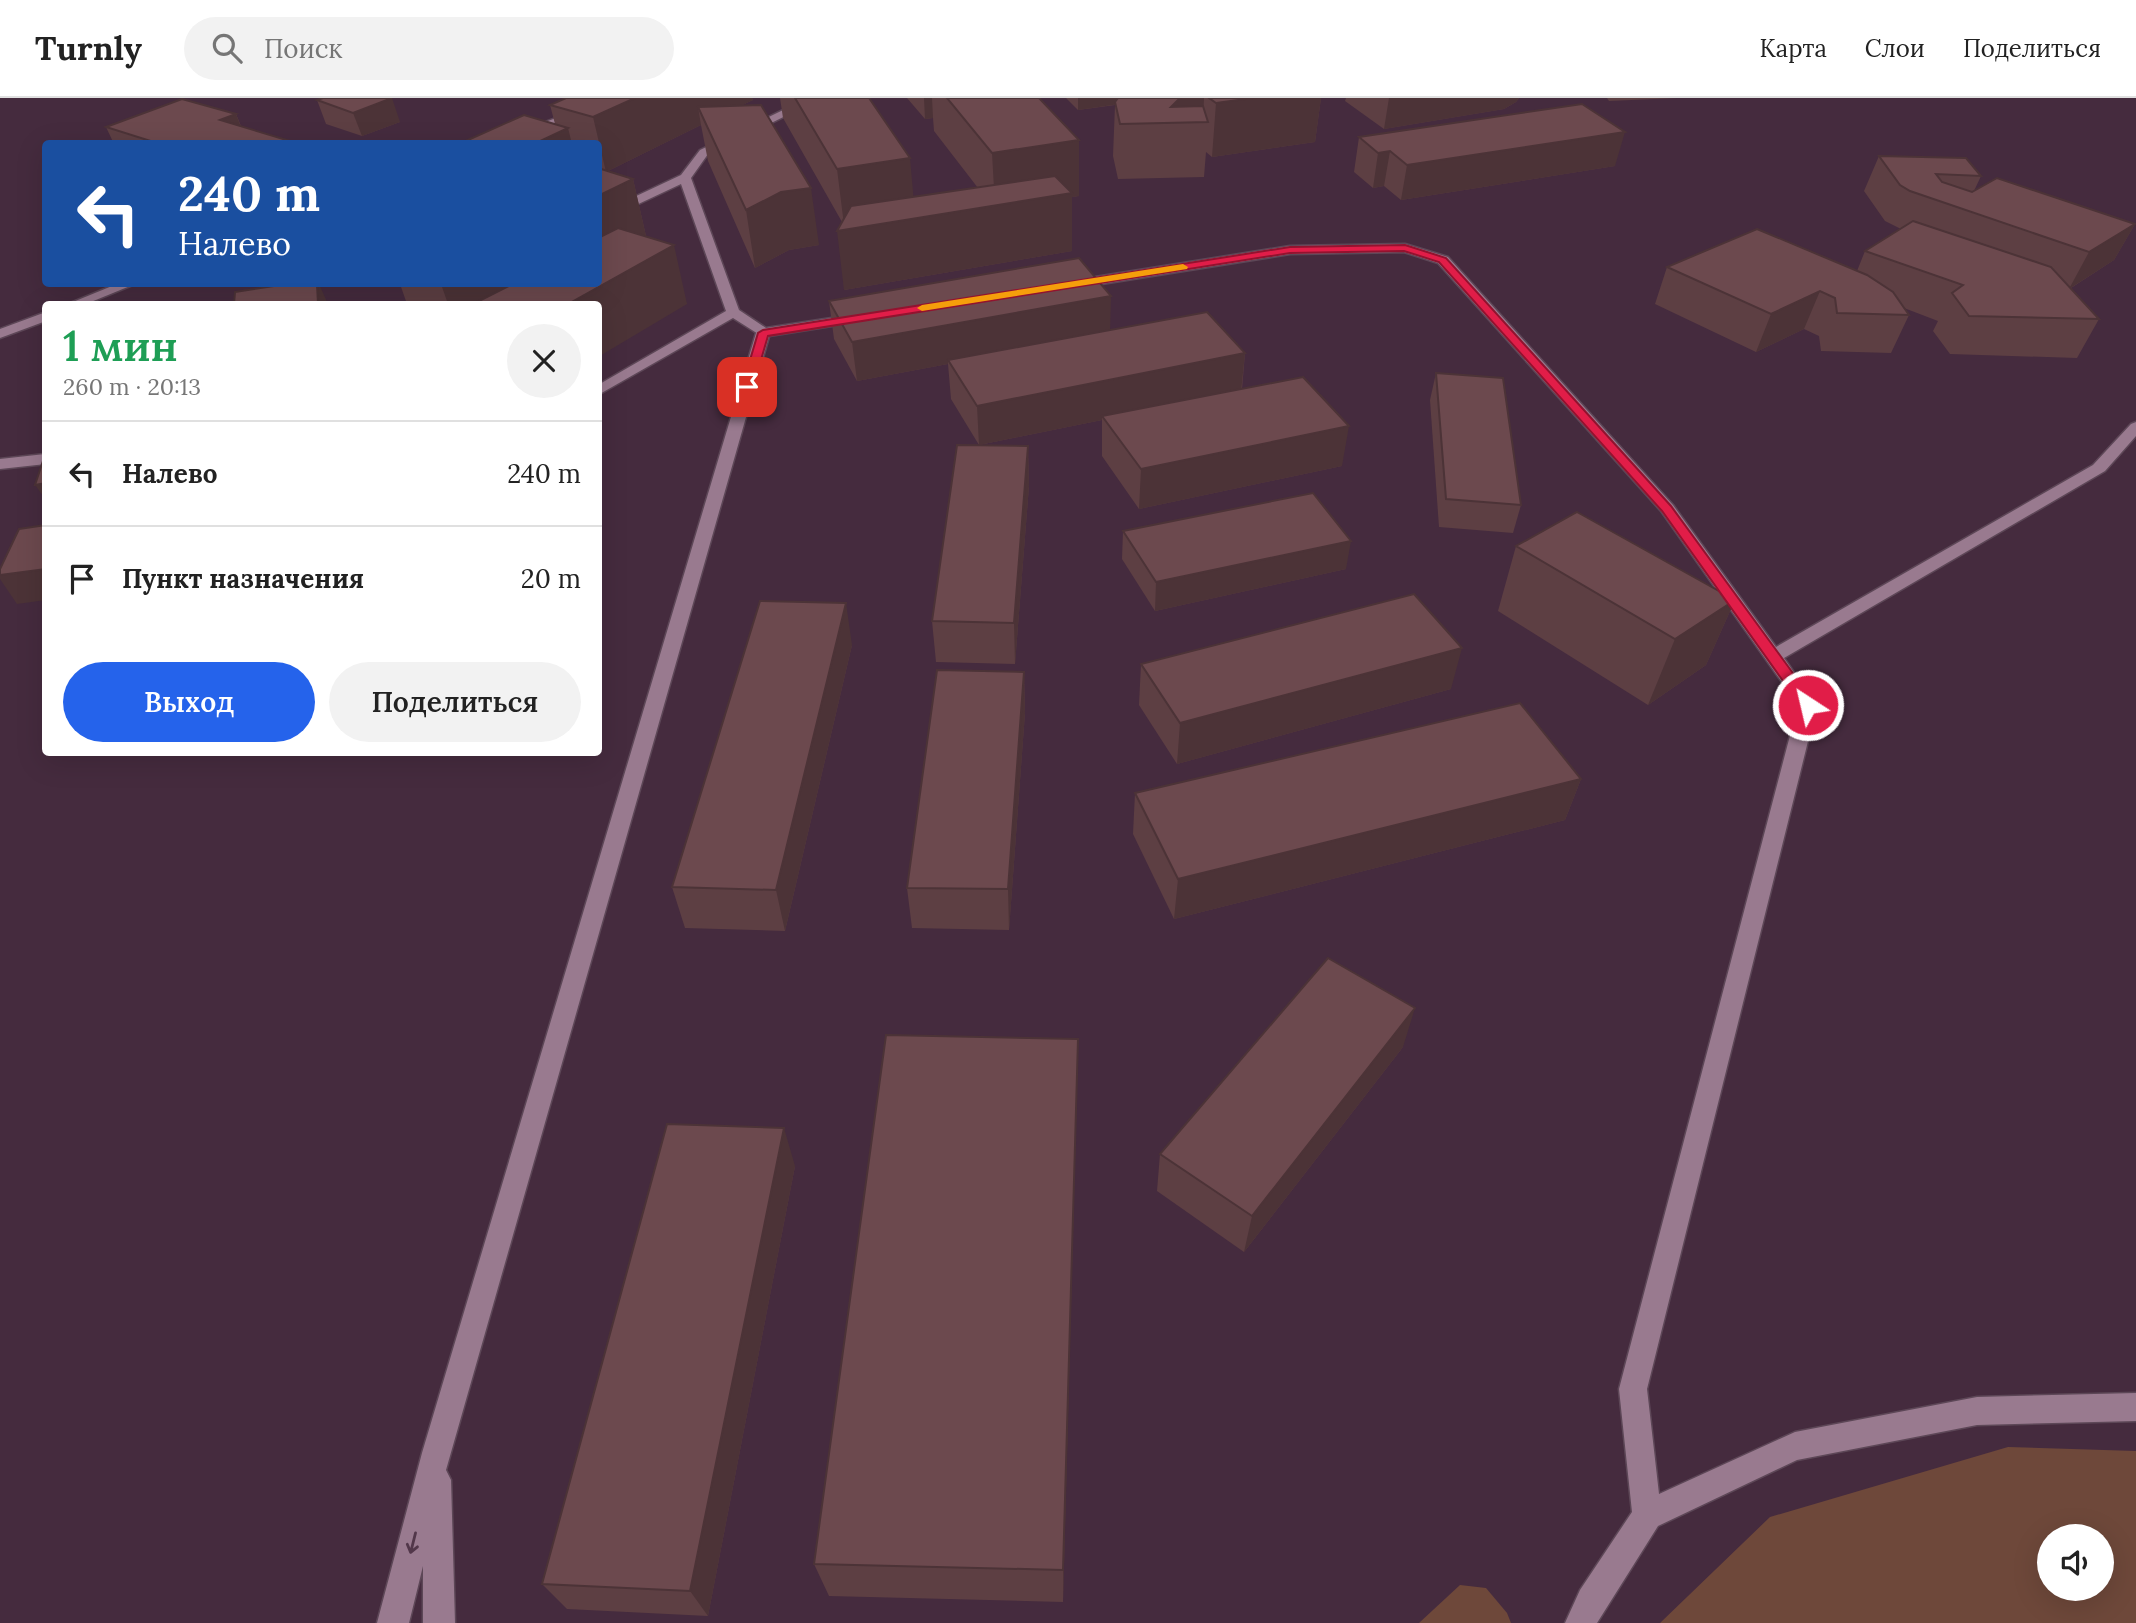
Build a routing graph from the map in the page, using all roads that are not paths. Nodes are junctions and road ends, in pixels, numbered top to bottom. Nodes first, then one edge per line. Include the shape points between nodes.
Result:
1 (621, 98) edge
2 (817, 98) edge
3 (502, 140) edge
4 (685, 178) junction
5 (602, 217) edge
6 (120, 287) edge
7 (1047, 288) edge
8 (83, 301) edge
9 (733, 312) junction
10 (871, 316) edge
11 (42, 318) edge
12 (763, 333) junction
13 (0, 334) edge
14 (602, 389) edge
15 (2136, 427) edge
16 (42, 459) edge
17 (0, 464) edge
18 (1773, 656) junction
19 (2136, 1407) edge
20 (436, 1454) junction
21 (1647, 1515) junction
22 (393, 1623) edge
23 (439, 1623) edge
24 (1581, 1623) edge

1 - 3 street
2 - 4 street via 704,152
4 - 5 street
4 - 9 street
6 - 8 street
7 - 18 street via 1290,250 1405,248 1443,260 1667,508
9 - 12 street
9 - 14 street
10 - 12 street
11 - 13 street
12 - 20 street
15 - 18 street via 2099,468
16 - 17 street
18 - 21 street via 1808,705 1633,1389
19 - 21 street via 1976,1411 1795,1446
20 -> 22 street
20 - 23 street
21 - 24 street

